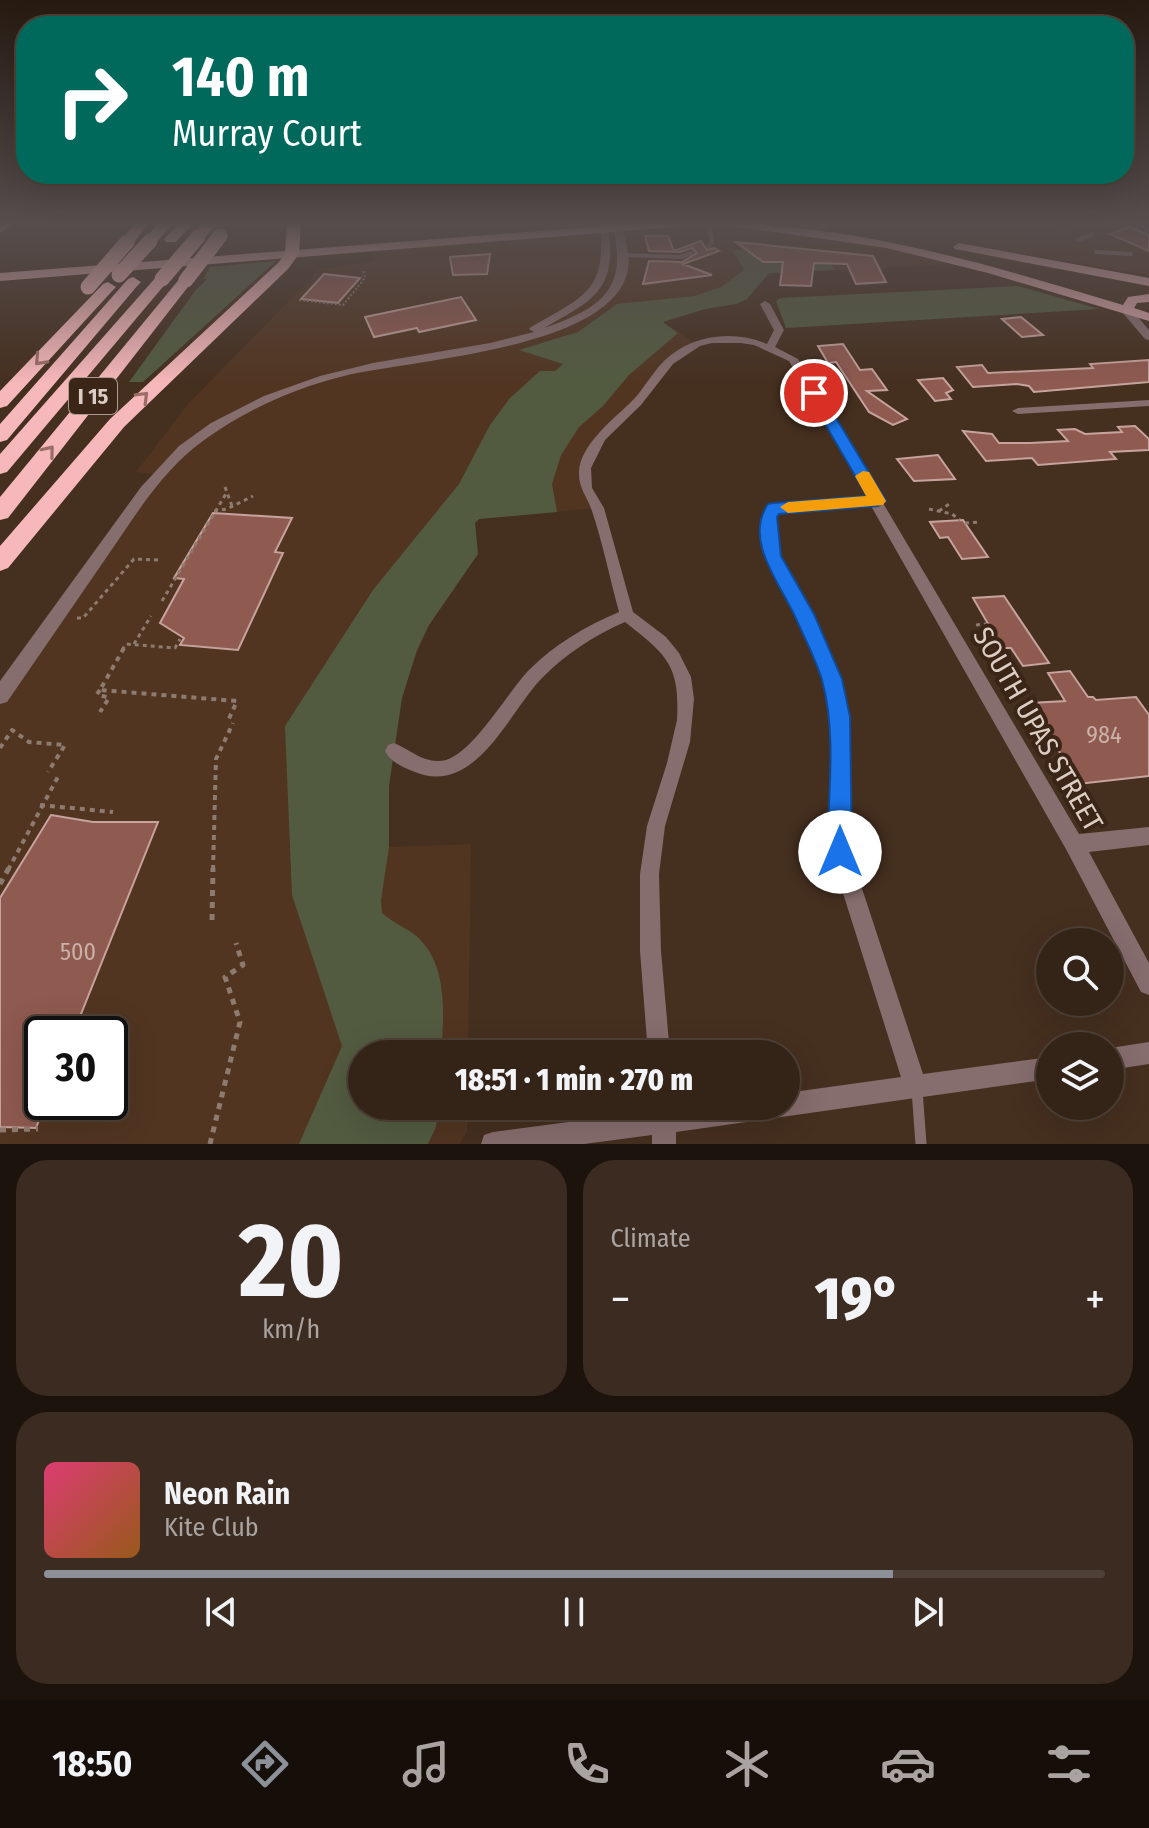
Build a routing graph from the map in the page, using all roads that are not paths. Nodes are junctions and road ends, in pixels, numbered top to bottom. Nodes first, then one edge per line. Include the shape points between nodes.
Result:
1 (96, 277) edge
2 (117, 277) edge
3 (136, 277) edge
4 (163, 277) edge
5 (188, 277) edge
6 (271, 277) edge
7 (602, 277) edge
8 (622, 277) edge
9 (1018, 277) edge
10 (1057, 277) edge
11 (1105, 277) edge
12 (1115, 277) edge
13 (1149, 282) edge
14 (1149, 298) edge
15 (765, 304) dead end
16 (1126, 310) junction
17 (1149, 317) edge
18 (79, 318) junction
19 (522, 337) junction
20 (1149, 337) edge
21 (770, 348) junction
22 (0, 402) edge
23 (1149, 403) edge
24 (1018, 411) dead end
25 (0, 436) edge
26 (0, 467) edge
27 (878, 501) junction
28 (0, 512) edge
29 (0, 562) edge
30 (627, 615) junction
31 (0, 696) edge
32 (394, 751) dead end
33 (1149, 836) edge
34 (1074, 844) junction
35 (1149, 984) edge
36 (658, 1040) edge
37 (1149, 1053) edge
38 (1124, 1057) edge
39 (1036, 1070) edge
40 (916, 1088) junction
41 (800, 1104) edge
42 (690, 1120) edge
43 (664, 1124) edge
44 (493, 1144) edge
45 (921, 1144) edge

1 - 18 highway, bridge
2 - 18 highway, I 15, bridge
3 - 25 highway
4 - 26 highway, bridge
28 -> 5 highway, I 15, bridge
29 -> 6 highway via 117,423
7 - 19 street via 572,309
8 - 19 street via 604,302 561,328
9 - 16 main road
10 - 11 main road via 1103,285
12 - 13 main road
14 - 16 main road via 1133,300
15 - 21 street via 779,330
16 - 17 main road
16 - 20 street
18 -> 22 highway, I 15
19 - 31 street via 318,380 264,399 198,438 149,486
21 - 27 street, SOUTH UPAS STREET via 797,363
21 - 30 street via 726,339 682,351 589,456 586,488 598,508
23 - 24 street
27 - 34 street, SOUTH UPAS STREET
27 - 40 street via 774,509 768,517 772,556 832,679 840,852
30 - 32 street via 573,642 528,682 496,726 447,767 411,763
30 - 36 street via 672,651 687,699 686,725 652,845 648,925
33 - 34 street
34 - 35 street, SOUTH UPAS STREET
37 - 38 street
39 - 40 street
40 - 41 street
40 - 45 lane
42 - 43 street
43 - 44 street

